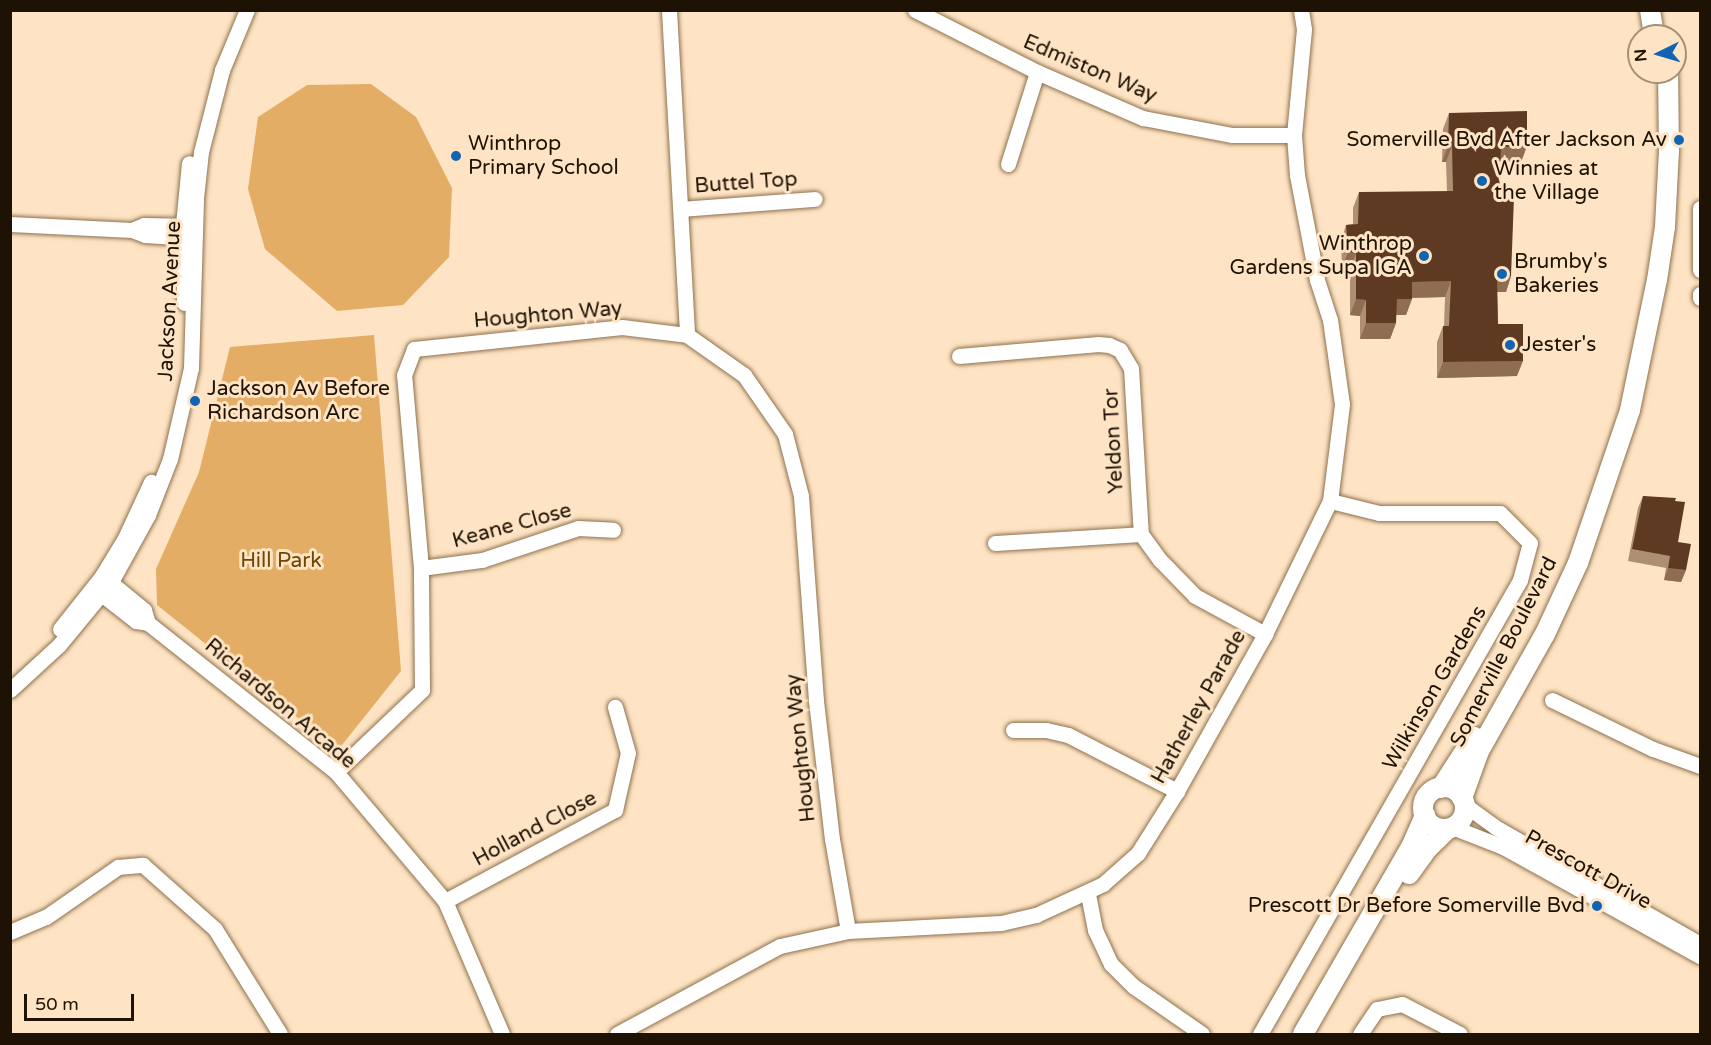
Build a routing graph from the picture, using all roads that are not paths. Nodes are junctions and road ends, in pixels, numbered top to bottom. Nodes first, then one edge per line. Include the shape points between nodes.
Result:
1 (238, 10) edge
2 (247, 10) edge
3 (669, 10) edge
4 (915, 10) edge
5 (1302, 10) edge
6 (1314, 10) edge
7 (1304, 29) junction
8 (1037, 72) junction
9 (1657, 84) edge
10 (1668, 84) edge
11 (1294, 135) junction
12 (1008, 164) dead end
13 (815, 199) dead end
14 (1701, 208) edge
15 (681, 209) junction
16 (10, 224) edge
17 (189, 232) junction
18 (1701, 270) edge
19 (687, 335) junction
20 (959, 356) dead end
21 (1330, 501) junction
22 (614, 530) dead end
23 (1141, 534) junction
24 (995, 543) dead end
25 (421, 568) junction
26 (102, 585) junction
27 (1265, 634) junction
28 (10, 677) edge
29 (10, 690) edge
30 (1552, 700) dead end
31 (615, 707) dead end
32 (1013, 730) dead end
33 (1701, 766) edge
34 (336, 772) junction
35 (1441, 788) junction
36 (1177, 791) junction
37 (1463, 801) junction
38 (1425, 815) junction
39 (1450, 828) junction
40 (1088, 894) junction
41 (445, 901) junction
42 (848, 931) junction
43 (10, 932) edge
44 (1700, 953) edge
45 (280, 1035) edge
46 (502, 1035) edge
47 (617, 1035) edge
48 (1202, 1035) edge
49 (1260, 1035) edge
50 (1303, 1035) edge
51 (1317, 1035) edge
52 (1359, 1035) edge
53 (1460, 1035) edge

1 - 17 street, Jackson Avenue via 202,101 189,164
2 - 17 street, Jackson Avenue via 214,97
3 - 15 street
4 - 8 street, Edmiston Way
5 - 7 street, Hatherley Parade
6 - 7 street, Hatherley Parade
7 - 11 street, Hatherley Parade
8 - 11 street, Edmiston Way via 1143,118 1232,135
8 - 12 street
9 - 35 main road, Somerville Boulevard via 1659,123 1650,258 1621,408 1563,570 1475,735
10 - 37 main road, Somerville Boulevard via 1665,227 1652,311 1630,410 1578,563 1545,634 1479,751
11 - 21 street, Hatherley Parade via 1301,202 1317,280 1330,320 1342,404
13 - 15 street, Buttel Top
14 - 18 street
15 - 19 street
16 - 17 street via 132,230 144,225
17 - 26 street, Jackson Avenue via 190,368 178,432 148,515
19 - 25 street, Houghton Way via 622,327 414,349 404,375
19 - 42 street, Houghton Way via 744,375 785,434 801,496 831,839
20 - 23 street, Yeldon Tor via 1098,344 1120,350 1131,368
21 - 27 street, Hatherley Parade
21 - 49 street, Wilkinson Gardens via 1379,513 1500,513 1530,543 1520,580
22 - 25 street, Keane Close via 578,528 482,560
23 - 24 street
23 - 27 street via 1160,560 1196,596
25 - 34 street, Houghton Way via 423,690
26 - 28 street, Jackson Avenue
26 - 29 street, Jackson Avenue via 59,645
26 - 34 street, Richardson Arcade via 144,610 148,623
27 - 36 street, Hatherley Parade
30 - 33 street via 1653,749
31 - 41 street, Holland Close via 628,753 615,810
32 - 36 street via 1068,735
34 - 41 street, Richardson Arcade
35 - 37 main road via 1453,789
35 - 38 main road via 1427,797
36 - 40 street, Hatherley Parade via 1138,853
37 - 39 main road via 1462,818
37 - 44 street, Prescott Drive via 1495,827
38 - 39 main road via 1431,824
38 - 50 main road via 1411,847
39 - 44 street, Prescott Drive via 1503,847
39 - 51 main road via 1415,864
40 - 42 street, Hatherley Parade via 1036,915 1001,923
40 - 48 street via 1095,930 1111,964 1133,986
41 - 46 street, Richardson Arcade
42 - 47 street, Hatherley Parade via 780,946
43 - 45 street via 46,916 118,867 143,865 215,929
52 - 53 street via 1377,1009 1402,1004

